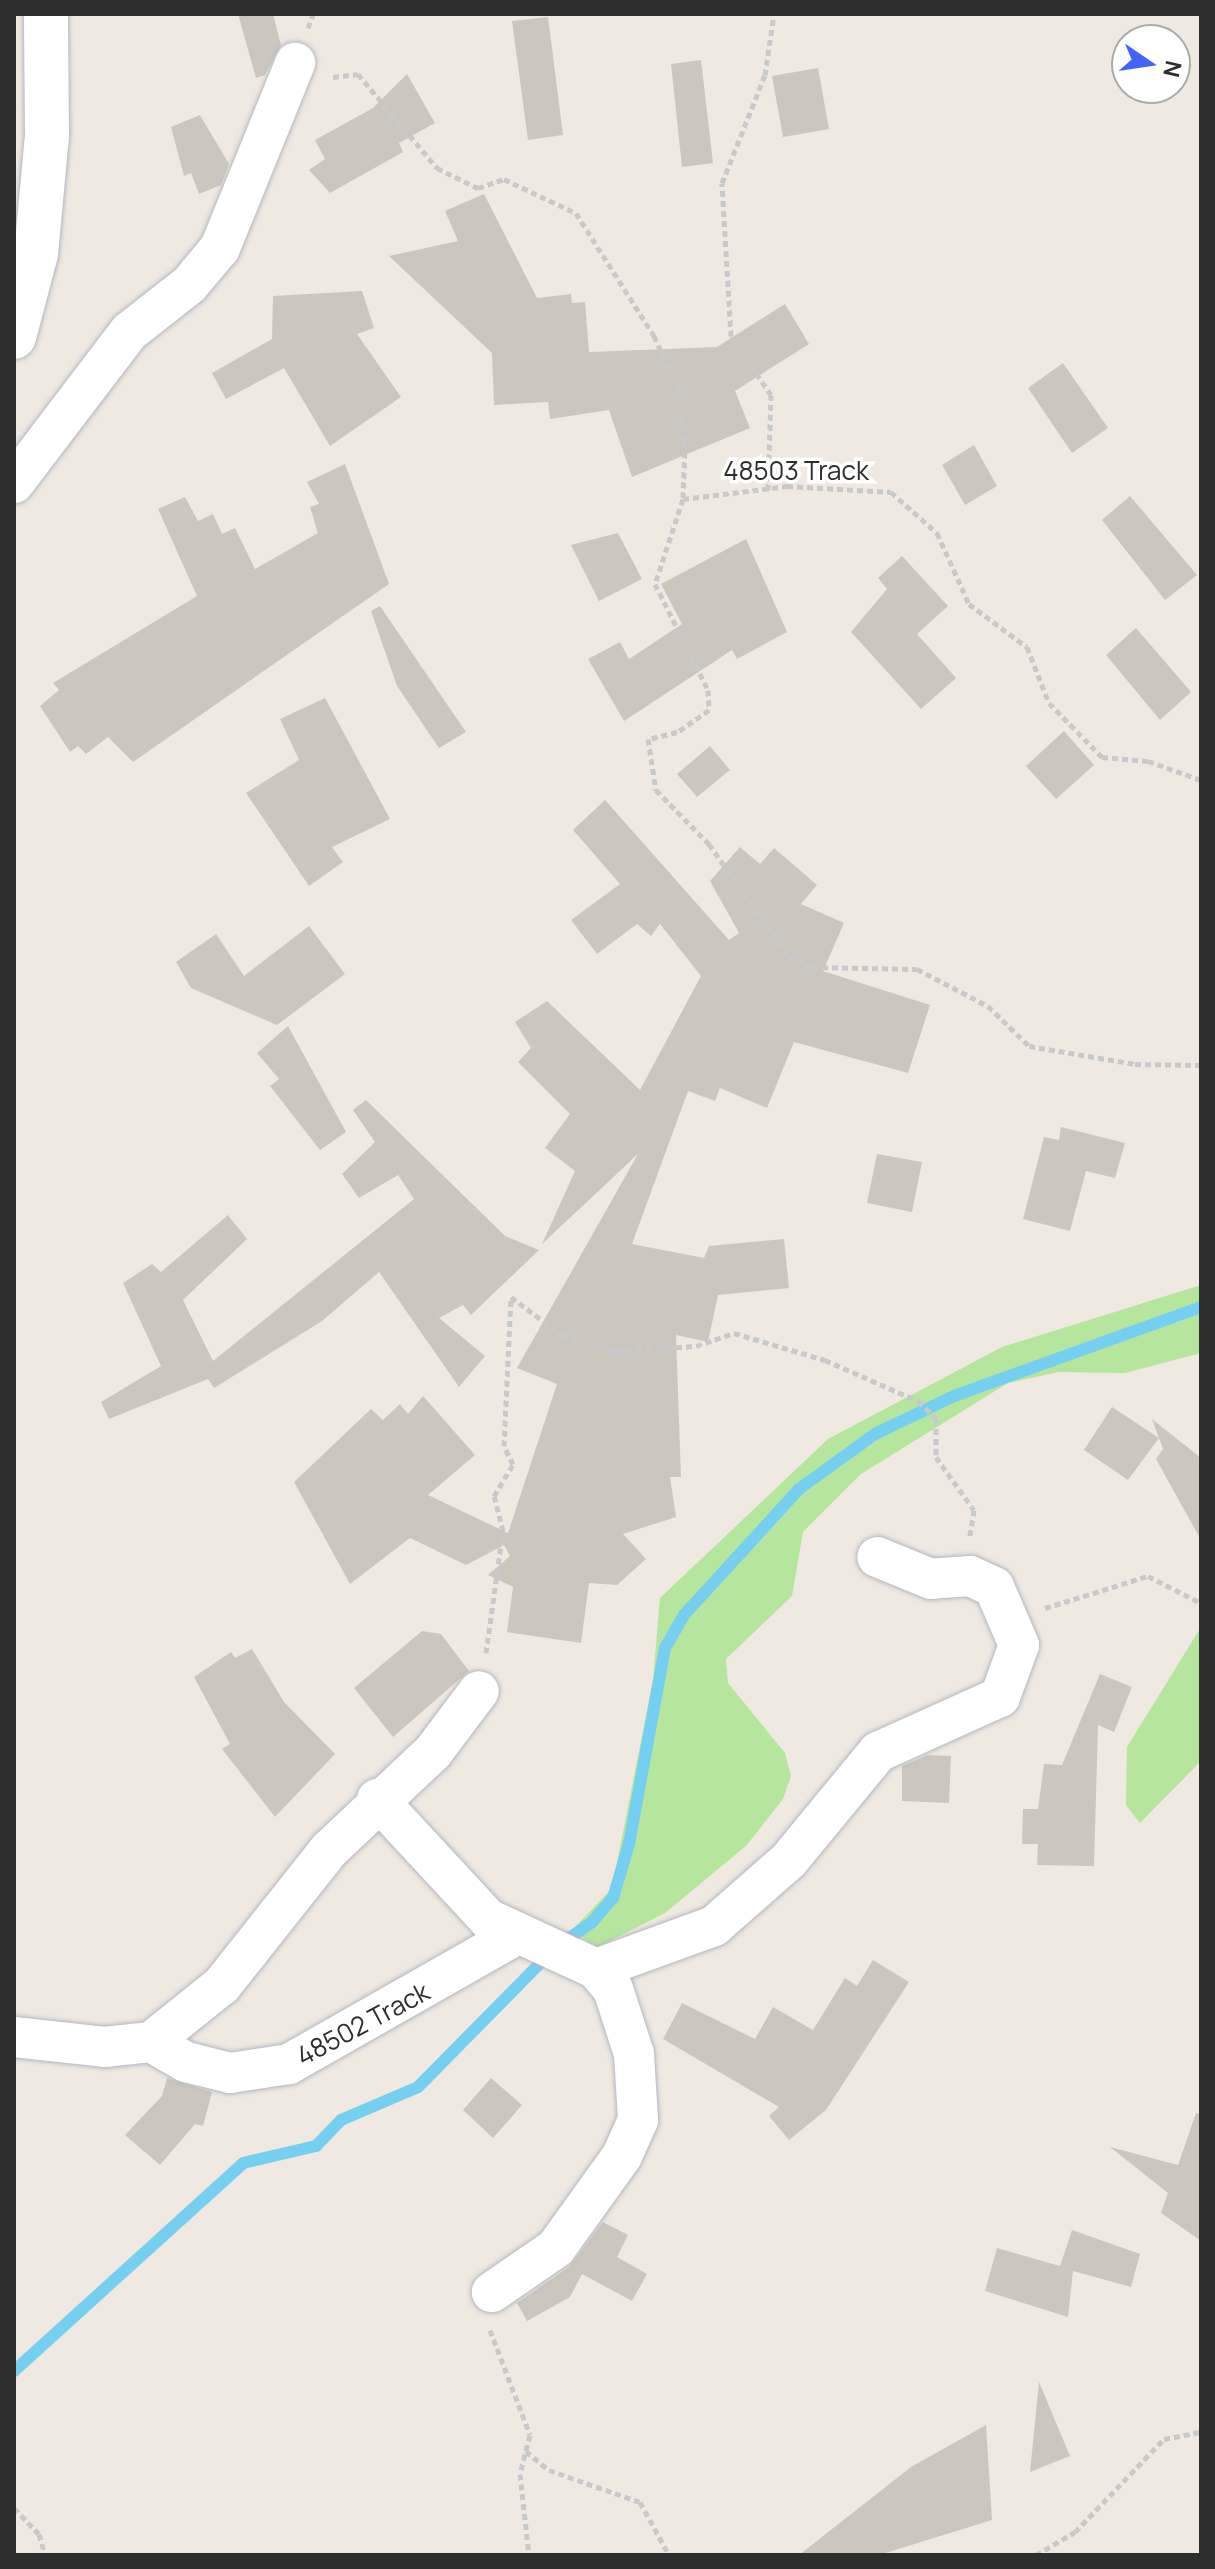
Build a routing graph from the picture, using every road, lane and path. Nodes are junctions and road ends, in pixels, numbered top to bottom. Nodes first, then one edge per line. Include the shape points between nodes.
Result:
1 (46, 14) edge
2 (313, 14) edge
3 (774, 14) edge
4 (295, 63) junction
5 (14, 337) edge
6 (14, 483) edge
7 (768, 490) junction
8 (683, 499) junction
9 (1201, 780) edge
10 (1201, 1065) edge
11 (877, 1557) dead end
12 (970, 1576) junction
13 (1201, 1603) edge
14 (1009, 1619) junction
15 (479, 1691) joint
16 (377, 1799) junction
17 (516, 1935) junction
18 (587, 1964) junction
19 (14, 2037) edge
20 (151, 2042) junction
21 (492, 2292) joint
22 (1201, 2432) edge
23 (526, 2451) junction
24 (14, 2508) edge
25 (45, 2555) edge
26 (529, 2555) edge
27 (669, 2555) edge
28 (1036, 2555) edge

1 - 5 street via 47,136 36,254
2 - 4 path
3 - 7 path via 765,75 722,183 731,336 771,395
4 - 6 street via 220,248 189,285 129,332
4 - 8 path via 327,77 358,74 437,168 478,188 504,179 576,213 611,261 677,386
7 - 8 path, 48503 Track
7 - 9 path, 48503 Track via 891,492 937,533 969,604 1027,647 1049,703 1102,757 1148,761
8 - 10 path via 655,584 708,690 709,710 677,732 648,739 656,790 709,844 787,955 812,967 917,969 988,1006 1029,1046 1135,1064
11 - 12 street via 940,1581
12 - 14 street via 994,1587
12 - 15 path via 974,1510 936,1457 936,1418 918,1401 825,1360 734,1333 696,1346 616,1351 562,1335 511,1297 504,1446 513,1464 494,1496 503,1531 501,1565
13 - 14 path via 1148,1576
14 - 18 street via 1018,1656 1000,1697 878,1752 789,1860 714,1926
15 - 16 street via 451,1734
16 - 17 street via 460,1896
16 - 20 street via 222,1985
17 - 18 street
17 - 20 street, 48502 Track via 289,2064 216,2070
18 - 21 street via 625,2018 640,2090 638,2120 622,2156 556,2248
19 - 20 street, 48502 Track via 104,2047
21 - 23 path via 489,2327 530,2435
22 - 28 path via 1164,2439 1075,2532
23 - 26 path via 520,2474
23 - 27 path via 549,2470 640,2502
24 - 25 path via 39,2534

